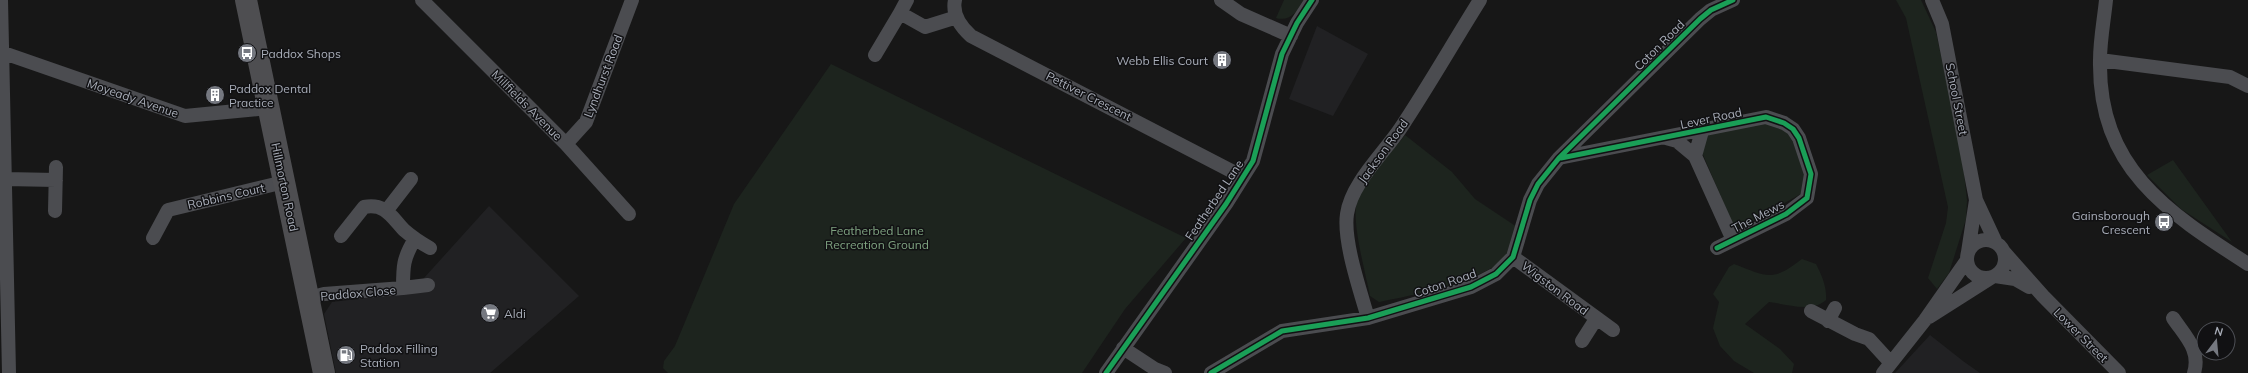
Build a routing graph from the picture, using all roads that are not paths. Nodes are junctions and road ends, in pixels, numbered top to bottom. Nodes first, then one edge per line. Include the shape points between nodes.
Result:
1 (1, 0) edge
2 (246, 0) edge
3 (422, 0) edge
4 (907, 0) edge
5 (954, 0) edge
6 (1220, 0) edge
7 (1312, 0) edge
8 (1480, 0) edge
9 (1733, 0) edge
10 (1932, 0) edge
11 (2106, 0) edge
12 (636, 1) edge
13 (900, 13) junction
14 (957, 18) junction
15 (1291, 36) junction
16 (1, 52) junction
17 (875, 56) dead end
18 (2100, 60) junction
19 (2248, 86) edge
20 (268, 108) junction
21 (1702, 131) junction
22 (1666, 138) junction
23 (566, 144) junction
24 (1695, 156) junction
25 (1559, 158) junction
26 (1243, 177) junction
27 (5, 179) junction
28 (411, 179) dead end
29 (284, 182) junction
30 (1807, 198) joint
31 (1976, 200) junction
32 (387, 210) junction
33 (55, 211) dead end
34 (629, 214) dead end
35 (341, 236) dead end
36 (153, 238) dead end
37 (415, 239) junction
38 (1733, 240) junction
39 (430, 248) dead end
40 (1717, 248) dead end
41 (2000, 248) junction
42 (1968, 256) junction
43 (1513, 257) junction
44 (2248, 264) edge
45 (1994, 276) junction
46 (428, 286) dead end
47 (403, 288) junction
48 (2043, 296) junction
49 (309, 298) junction
50 (1835, 308) dead end
51 (1811, 311) dead end
52 (1368, 318) junction
53 (2173, 318) dead end
54 (1596, 319) junction
55 (1925, 320) junction
56 (1828, 321) junction
57 (1613, 330) dead end
58 (1582, 341) dead end
59 (1122, 348) junction
60 (1887, 368) edge
61 (9, 373) edge
62 (324, 373) edge
63 (1106, 373) edge
64 (1165, 373) edge
65 (1211, 373) edge
66 (2118, 373) edge
67 (2194, 373) edge

1 - 16 street
2 - 20 highway, Hillmorton Road
3 - 23 street, Millfields Avenue
4 - 13 street
5 - 14 street, Pettiver Crescent
6 - 15 street via 1241,14
7 - 15 street, Featherbed Lane
8 - 52 street, Jackson Road via 1400,129 1357,187 1349,203 1347,231 1357,281
9 - 25 street, Coton Road via 1711,10 1700,19
10 - 31 street, School Street via 1942,24
11 - 18 street
12 - 23 street, Lyndhurst Road via 586,122
13 - 14 street via 925,27
13 - 17 street
14 - 26 street, Pettiver Crescent via 962,28 971,36
15 - 26 street, Featherbed Lane via 1282,54 1259,142
16 - 20 street, Moyeady Avenue via 184,116
16 - 27 street
18 - 19 street via 2230,77
18 - 44 street via 2102,100 2108,123 2120,152 2135,176 2148,191 2198,231
20 - 29 highway, Hillmorton Road
21 - 22 street, Lever Road
21 - 24 street, Lever Road
21 - 30 street, Lever Road via 1766,117 1784,123 1793,129 1799,138 1811,174
22 - 24 street, Lever Road via 1677,141
22 - 25 street, Lever Road
23 - 34 street, Millfields Avenue
24 - 38 street, Lever Road
25 - 43 street, Coton Road via 1538,184 1530,200
26 - 59 street, Featherbed Lane
27 - 33 street via 56,174
27 - 61 street
28 - 32 street
29 - 36 street, Robbins Court via 168,210
29 - 49 highway, Hillmorton Road
30 - 38 street, The Mews via 1786,214
31 - 41 street, School Street
31 - 42 street, School Street
32 - 35 street via 376,206 364,207
32 - 37 street
37 - 39 street
37 - 47 street, Paddox Close via 406,254 403,266
38 - 40 street, The Mews
41 - 42 street, School Street via 1980,241 1971,248
41 - 45 street, School Street via 2004,263
41 - 48 street, Lower Street
42 - 45 street via 1971,271 1975,275
42 - 55 street, School Street
43 - 52 street, Coton Road via 1496,274 1472,287
43 - 54 street, Wigston Road
45 - 48 street, Lower Street via 2015,278
45 - 55 street, School Street
46 - 47 street
47 - 49 street, Paddox Close via 324,294
48 - 66 street, Lower Street
49 - 62 highway, Hillmorton Road
50 - 56 street
51 - 56 street
52 - 65 street, Coton Road via 1282,331
53 - 67 street via 2195,351 2198,362
54 - 57 street, Wigston Road
54 - 58 street, Wigston Road
55 - 60 street, School Street
56 - 60 street via 1869,339
59 - 63 street, Featherbed Lane
59 - 64 street

